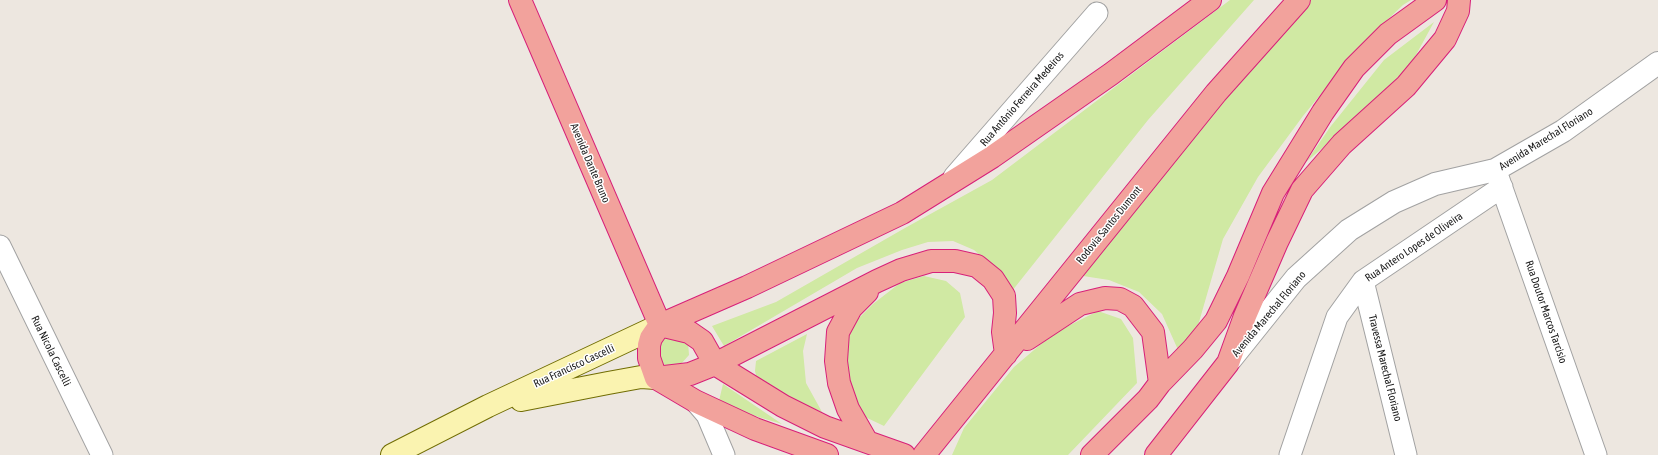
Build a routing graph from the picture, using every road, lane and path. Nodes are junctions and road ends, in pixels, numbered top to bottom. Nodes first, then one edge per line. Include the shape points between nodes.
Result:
1 (520, 0) edge
2 (1210, 0) edge
3 (1299, 0) edge
4 (1435, 0) edge
5 (1460, 0) edge
6 (1097, 13) dead end
7 (1658, 63) edge
8 (1499, 178) junction
9 (947, 185) junction
10 (0, 246) edge
11 (877, 281) junction
12 (1363, 281) junction
13 (660, 325) junction
14 (1006, 354) junction
15 (1228, 363) junction
16 (715, 364) junction
17 (656, 378) junction
18 (1160, 384) junction
19 (695, 401) junction
20 (488, 406) junction
21 (867, 442) junction
22 (102, 455) edge
23 (392, 455) edge
24 (724, 455) edge
25 (827, 455) edge
26 (904, 455) edge
27 (924, 455) edge
28 (1092, 455) edge
29 (1156, 455) edge
30 (1290, 455) edge
31 (1406, 455) edge
32 (1596, 455) edge

1 - 13 highway, Avenida Dante Bruno
2 - 9 highway via 1111,74 992,157
3 - 14 highway, Rodovia Santos Dumont via 1216,93
4 - 18 highway via 1388,34 1354,68 1323,112 1273,193 1216,321 1194,349
5 - 15 highway via 1458,11 1445,39 1406,86 1342,144 1302,190 1245,316
6 - 9 street, Rua Antônio Ferreira Medeiros
7 - 8 street, Avenida Marechal Floriano
8 - 12 street, Rua Antero Lopes de Oliveira
8 - 15 street, Avenida Marechal Floriano via 1435,184 1394,202 1350,230 1296,278
8 - 32 street, Rua Doutor Marcos Tarcisio
9 - 13 highway via 902,213 747,287
10 - 22 street, Rua Nicola Cascelli
11 - 14 highway via 931,261 955,261 977,266 993,279 1004,296 1003,332
11 - 16 highway
11 - 21 highway via 851,308 838,332 836,361 839,384 848,409
12 - 30 street, Rua Antero Lopes de Oliveira via 1337,316
12 - 31 street, Travessa Marechal Floriano
13 - 16 highway via 688,332 702,341
13 - 17 highway via 649,345 649,358
13 - 20 main road, Rua Francisco Cascelli
14 - 18 highway via 1080,304 1105,298 1120,299 1133,306 1153,332
14 - 27 highway, Rodovia Santos Dumont
15 - 29 highway
16 - 17 highway via 690,374
16 - 21 highway via 783,406 825,427
17 - 19 highway
17 - 20 main road, Rua Francisco Cascelli via 641,377
18 - 28 highway
19 - 24 street via 707,415
19 - 25 highway via 755,429
20 - 23 main road, Rua Francisco Cascelli
21 - 26 highway

